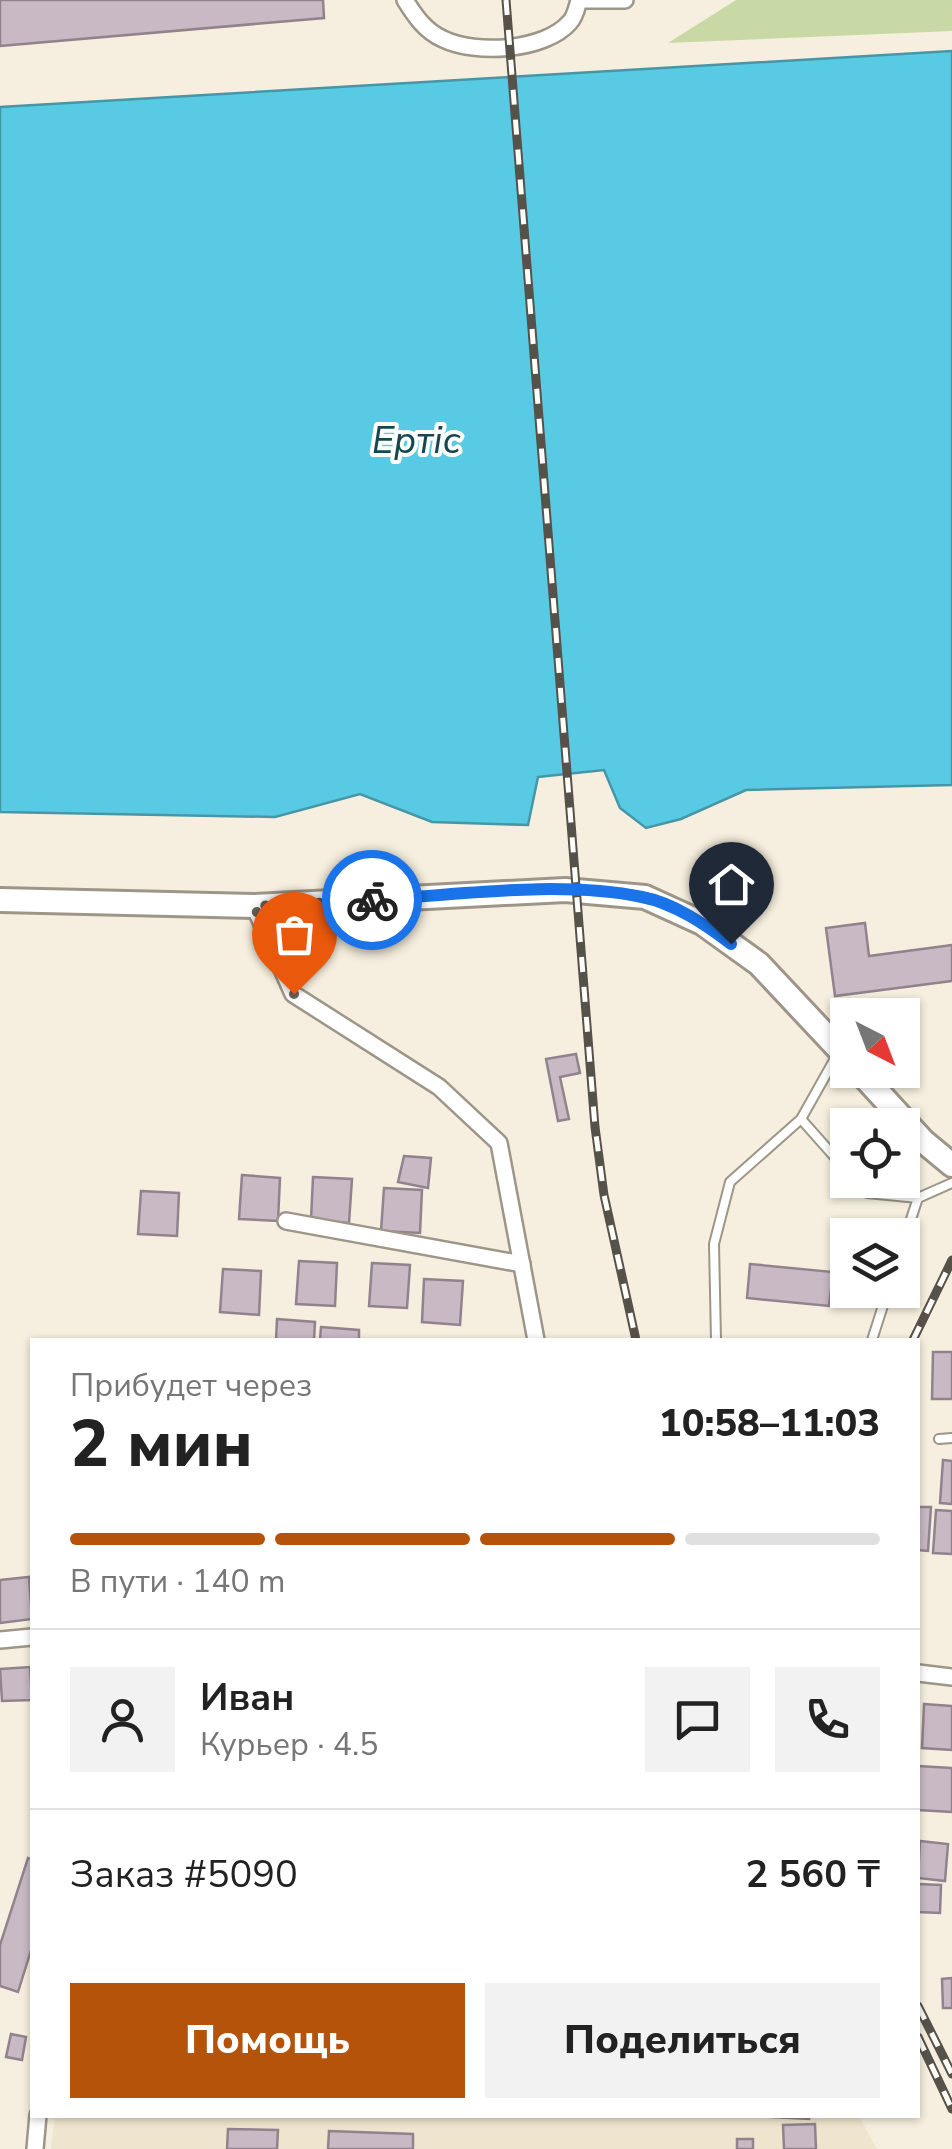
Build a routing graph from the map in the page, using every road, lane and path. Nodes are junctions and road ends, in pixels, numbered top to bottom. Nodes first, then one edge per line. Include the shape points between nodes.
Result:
1 (405, 0) edge
2 (579, 0) edge
3 (625, 0) edge
4 (0, 900) edge
5 (254, 906) junction
6 (830, 1040) edge
7 (830, 1076) edge
8 (875, 1088) edge
9 (801, 1119) junction
10 (830, 1152) edge
11 (952, 1165) edge
12 (952, 1182) edge
13 (920, 1197) edge
14 (918, 1198) edge
15 (911, 1218) edge
16 (286, 1221) dead end
17 (522, 1264) junction
18 (882, 1308) edge
19 (536, 1338) edge
20 (716, 1338) edge
21 (873, 1338) edge
22 (952, 1438) edge
23 (939, 1439) dead end
24 (30, 1637) edge
25 (0, 1640) edge
26 (920, 1673) edge
27 (952, 1677) edge
28 (38, 2118) edge
29 (35, 2149) edge

1 - 2 street via 418,22 442,39 495,49 550,36 572,21
2 - 3 street
4 - 5 main road
5 - 6 main road via 566,890 645,897 702,923 759,964
5 - 17 street via 294,994 439,1087 499,1143
7 - 9 lane
8 - 11 main road
9 - 10 lane
9 - 20 lane via 730,1182 714,1244
12 - 13 lane
14 - 15 lane
16 - 17 street
17 - 19 street
18 - 21 lane
22 - 23 lane
24 - 25 street
26 - 27 street
28 - 29 street

